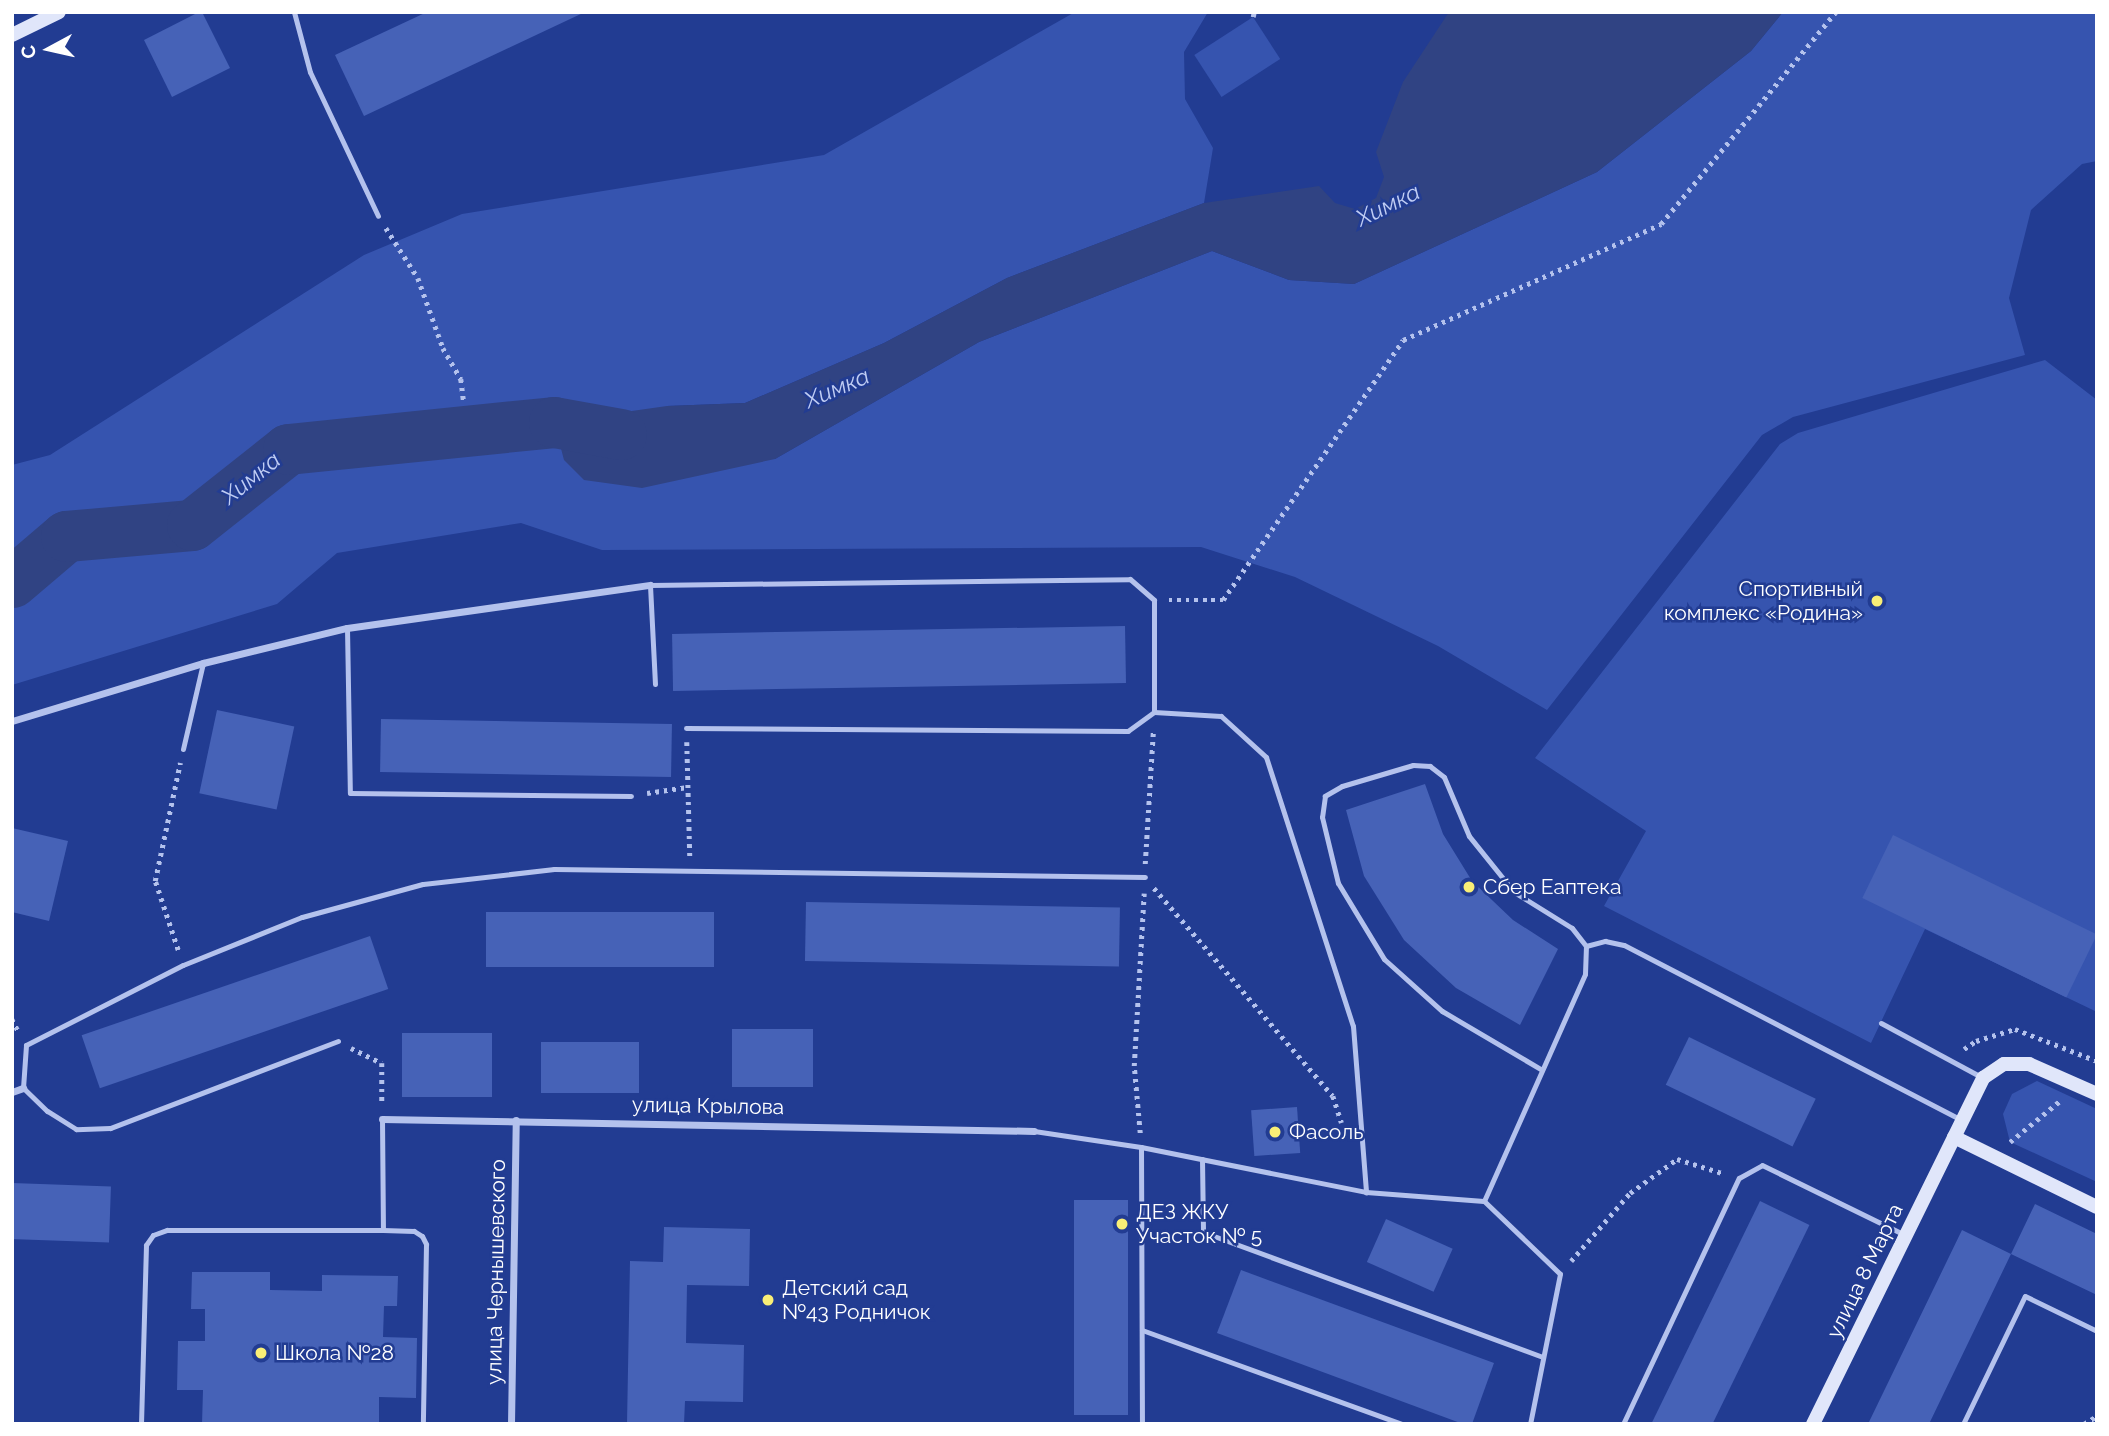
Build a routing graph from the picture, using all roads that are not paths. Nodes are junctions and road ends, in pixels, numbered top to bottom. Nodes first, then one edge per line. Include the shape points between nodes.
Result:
1 (59, 12) edge
2 (294, 12) edge
3 (12, 35) edge
4 (378, 216) road end
5 (650, 585) junction
6 (347, 628) junction
7 (203, 663) junction
8 (655, 684) dead end
9 (1154, 712) junction
10 (12, 721) edge
11 (686, 728) road end
12 (183, 749) road end
13 (631, 796) road end
14 (1145, 877) road end
15 (1586, 946) junction
16 (1881, 1023) dead end
17 (338, 1041) road end
18 (1542, 1070) junction
19 (1983, 1078) junction
20 (23, 1088) junction
21 (12, 1093) edge
22 (2097, 1094) edge
23 (382, 1119) joint
24 (516, 1120) junction
25 (1963, 1121) junction
26 (1034, 1131) joint
27 (1954, 1138) junction
28 (1141, 1147) junction
29 (1202, 1159) junction
30 (1366, 1192) junction
31 (1484, 1201) junction
32 (2097, 1208) edge
33 (383, 1230) junction
34 (1906, 1236) junction
35 (1142, 1330) junction
36 (2097, 1331) edge
37 (1543, 1357) junction
38 (141, 1424) edge
39 (423, 1424) edge
40 (511, 1424) edge
41 (1142, 1424) edge
42 (1401, 1424) edge
43 (1530, 1424) edge
44 (1623, 1424) edge
45 (1813, 1424) edge
46 (1963, 1424) edge

1 - 3 street
2 - 4 lane via 310,72
5 - 6 street
5 - 8 lane
5 - 9 lane via 1130,579 1154,600
6 - 7 street
6 - 13 lane via 350,793
7 - 10 street
7 - 12 lane
9 - 11 lane via 1128,731
9 - 30 lane via 1221,716 1266,757 1353,1026
14 - 20 lane via 554,869 423,884 302,917 183,965 26,1045
15 - 18 lane via 1585,974
15 - 18 lane via 1572,928 1514,892 1469,836 1444,777 1430,766 1413,765 1342,786 1325,796 1322,817 1338,883 1384,960 1442,1011
15 - 25 lane via 1605,941 1624,945
16 - 19 lane
17 - 20 lane via 110,1128 76,1129 47,1111
18 - 31 lane
19 - 22 street via 2004,1064 2029,1064
19 - 25 street, улица 8 Марта
20 - 21 street
23 - 24 street, улица Крылова
23 - 33 lane
24 - 26 street, улица Крылова
24 - 40 street, улица Чернышевского
25 - 27 street, улица 8 Марта
26 - 28 lane
27 - 32 street
27 - 34 street, улица 8 Марта
28 - 29 lane
28 - 35 lane
29 - 30 lane
29 - 37 lane via 1203,1232
30 - 31 lane
31 - 37 lane via 1560,1274
33 - 38 lane via 167,1230 153,1235 146,1245
33 - 39 lane via 414,1231 426,1244
34 - 44 lane via 1762,1165 1739,1178
34 - 45 street, улица 8 Марта
35 - 41 lane
35 - 42 lane
36 - 46 lane via 2025,1296
37 - 43 lane

